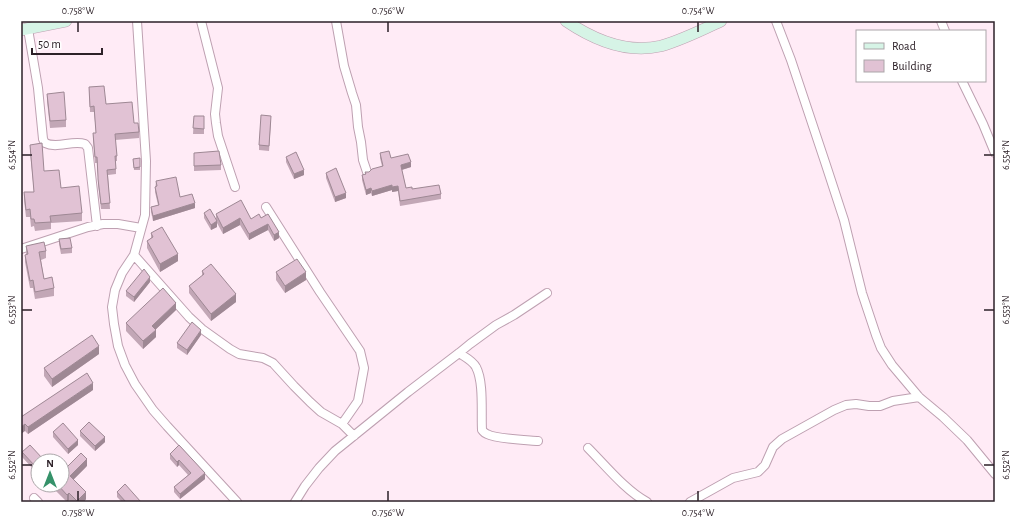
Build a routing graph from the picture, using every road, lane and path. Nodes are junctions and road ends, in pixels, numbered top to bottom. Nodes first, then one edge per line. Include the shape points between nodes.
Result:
1 (66, 21) edge
2 (137, 21) edge
3 (201, 21) edge
4 (336, 21) edge
5 (566, 21) edge
6 (721, 21) edge
7 (776, 21) edge
8 (24, 30) edge
9 (962, 82) edge
10 (995, 153) edge
11 (367, 172) edge
12 (235, 187) dead end
13 (266, 207) dead end
14 (97, 226) junction
15 (141, 228) junction
16 (21, 249) edge
17 (134, 255) junction
18 (547, 294) dead end
19 (460, 353) junction
20 (919, 397) junction
21 (342, 424) junction
22 (354, 436) junction
23 (538, 440) dead end
24 (588, 448) dead end
25 (995, 474) edge
26 (237, 502) edge
27 (295, 502) edge
28 (647, 502) edge
29 (690, 502) edge

1 - 8 main road
2 - 15 street via 146,161 145,215
3 - 12 street via 218,88 215,114 218,136
4 - 11 street via 344,66 356,105 363,160
5 - 6 main road via 596,39 610,44 645,48 662,46
7 - 20 street via 844,220 862,293 876,336 892,365
8 - 14 street via 38,88 43,139 49,146 80,142 88,148
9 - 10 street
13 - 21 street via 360,351 364,368 358,401
14 - 15 street via 118,224
14 - 16 street
15 - 17 street
17 - 21 street via 202,329 239,354 263,358 273,363 321,412
17 - 26 street via 122,273 112,307 118,346 125,365 153,410
18 - 19 street via 496,325
19 - 22 street
19 - 23 street via 476,366 479,376 482,430 492,436
20 - 25 street via 967,440
20 - 29 street via 880,406 846,405 834,410 773,447 765,466 758,472 733,478
21 - 22 street
22 - 27 street via 319,468
24 - 28 street via 638,498

